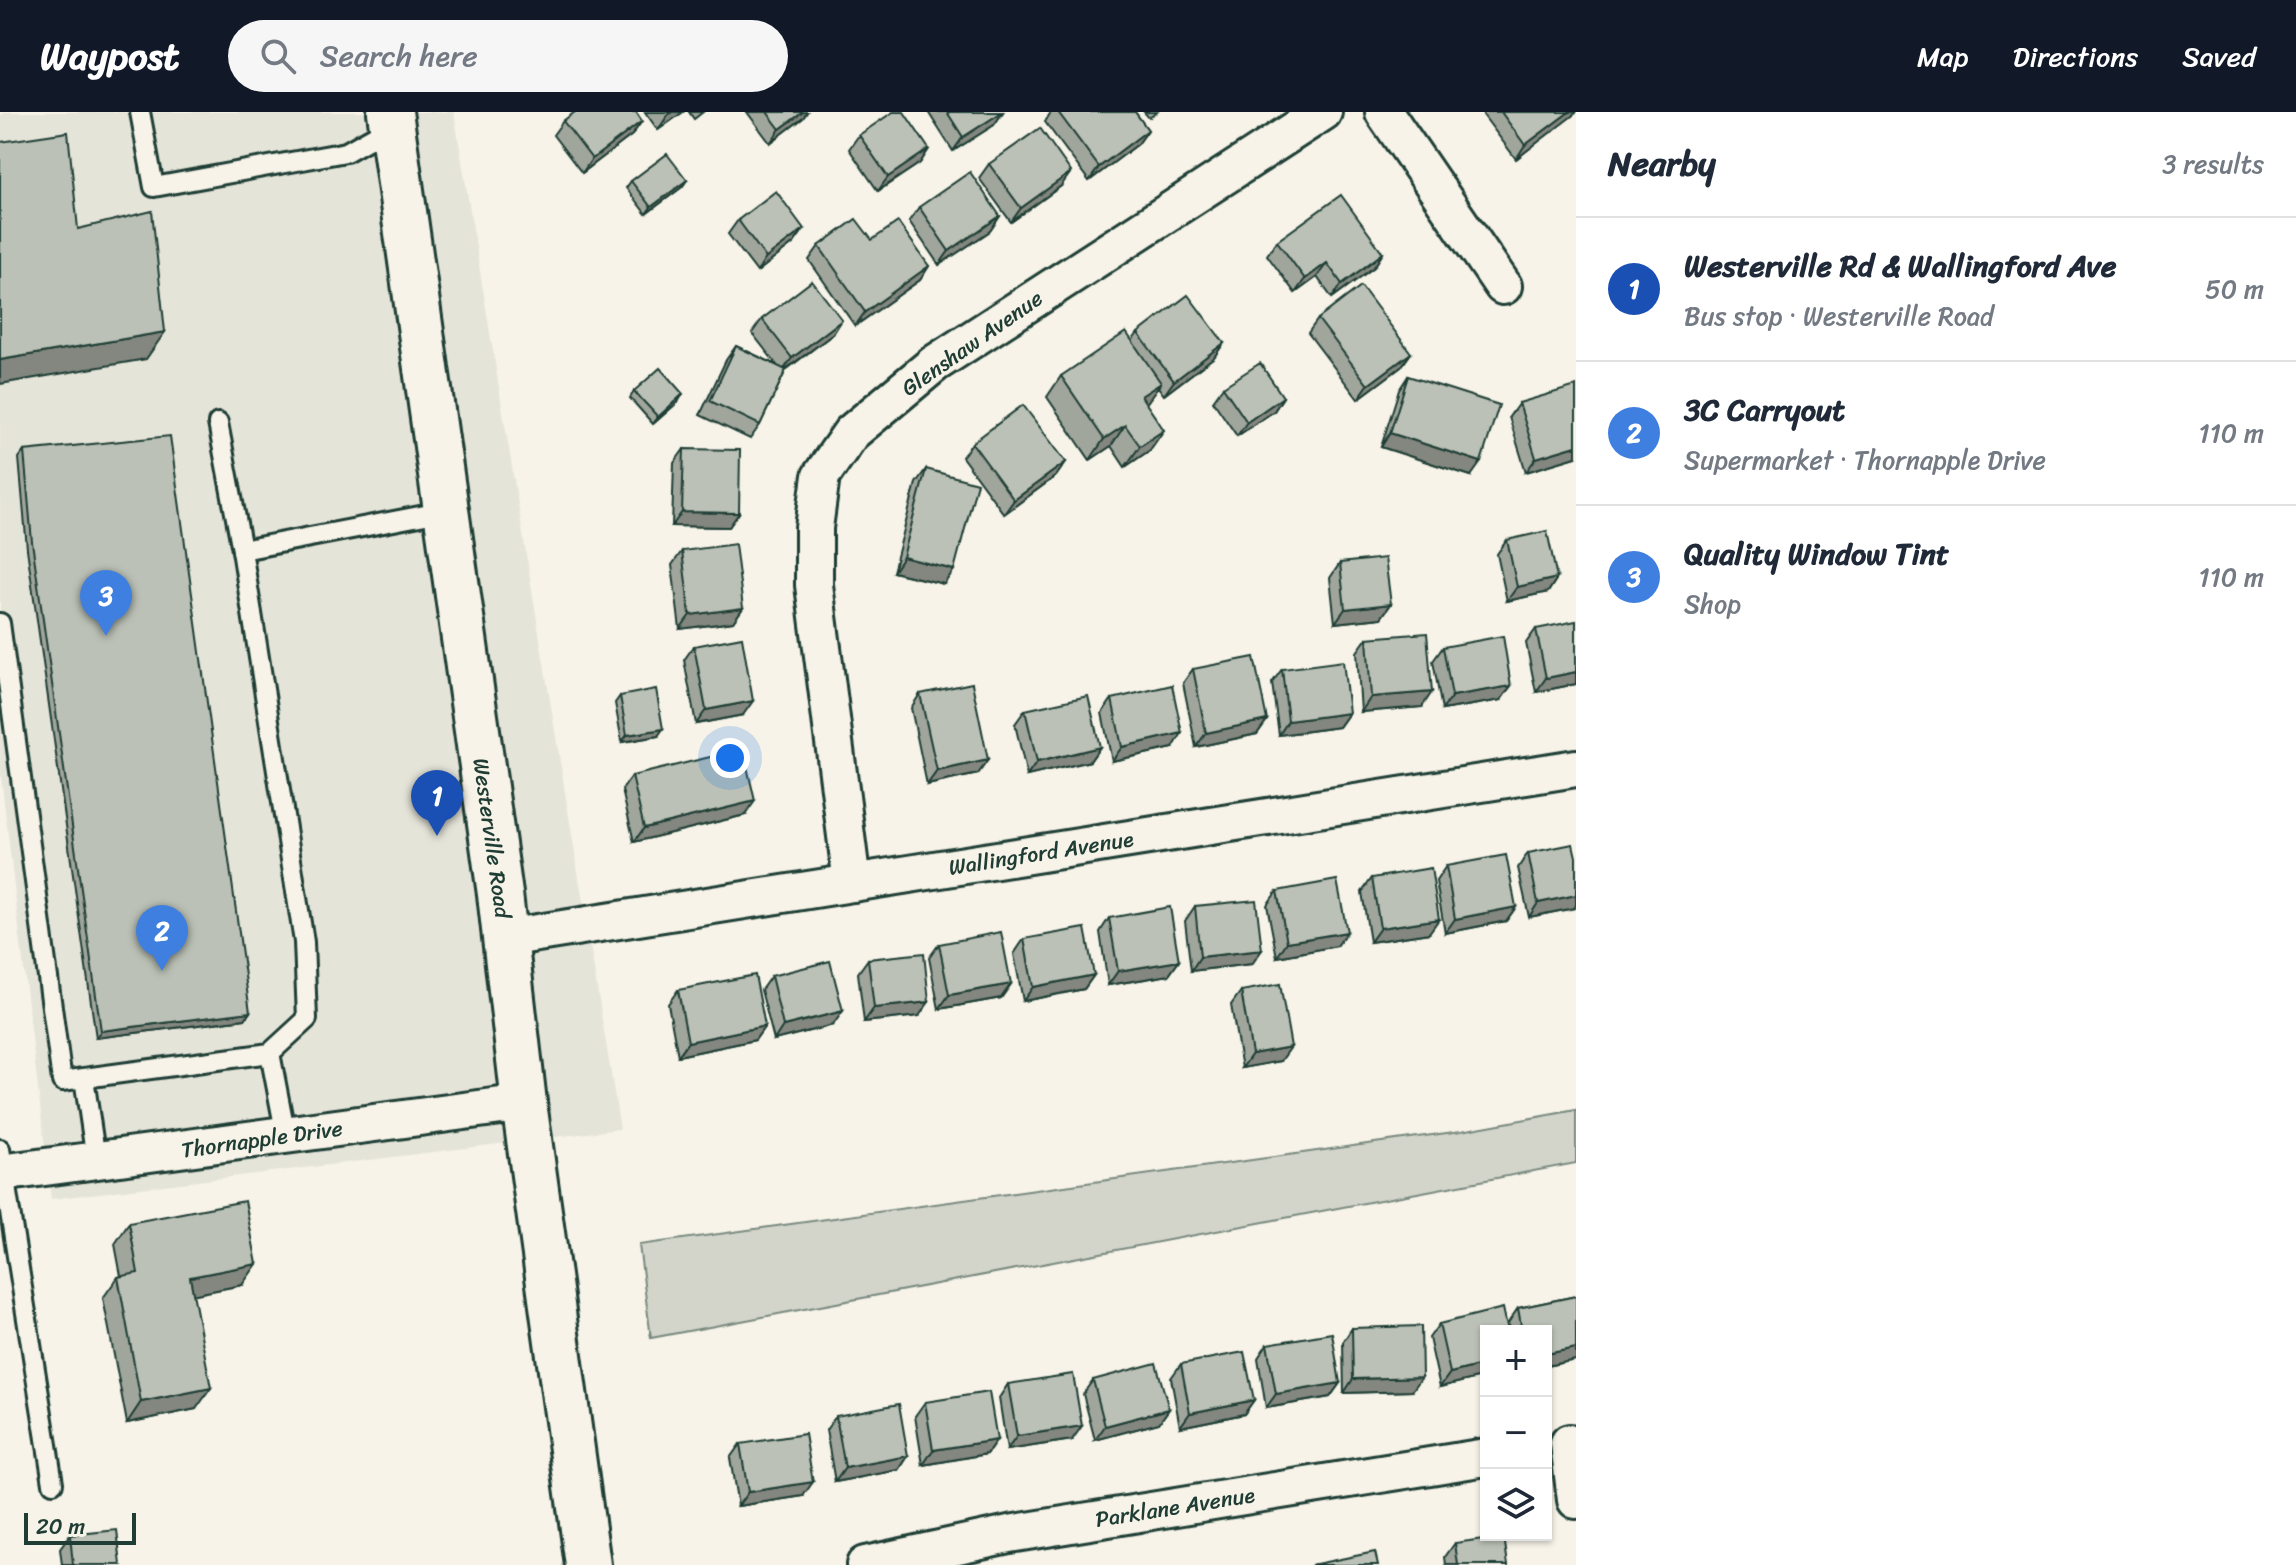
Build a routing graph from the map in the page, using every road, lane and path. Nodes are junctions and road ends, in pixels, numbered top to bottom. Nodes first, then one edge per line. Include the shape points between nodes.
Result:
1 (140, 112) edge
2 (1323, 112) edge
3 (1384, 112) edge
4 (399, 117) edge
5 (1503, 286) dead end
6 (218, 423) dead end
7 (446, 511) junction
8 (242, 550) junction
9 (0, 623) edge
10 (1576, 768) edge
11 (852, 883) junction
12 (506, 938) junction
13 (270, 1053) junction
14 (84, 1078) junction
15 (524, 1103) junction
16 (286, 1136) junction
17 (96, 1160) junction
18 (2, 1165) edge
19 (1564, 1444) edge
20 (1480, 1458) edge
21 (53, 1483) dead end
22 (1576, 1500) edge
23 (588, 1565) edge
24 (865, 1565) edge

1 - 4 lane via 154,187 346,152
2 - 11 street, Glenshaw Avenue via 934,364 851,433 821,476 814,585
3 - 5 street
4 - 7 main road, Westerville Road
6 - 8 lane
7 - 8 lane
7 - 12 main road, Westerville Road
8 - 13 lane via 304,942 307,1019
9 - 14 lane via 62,1081
10 - 11 street, Wallingford Avenue
11 - 12 street, Wallingford Avenue
12 - 15 main road, Westerville Road
13 - 14 lane
13 - 16 lane
14 - 17 lane
15 - 16 street, Thornapple Drive
15 - 23 main road, Westerville Road
16 - 17 street, Thornapple Drive
17 - 18 street, Thornapple Drive
18 - 21 lane
19 - 22 street
20 - 24 street, Parklane Avenue via 1009,1534

